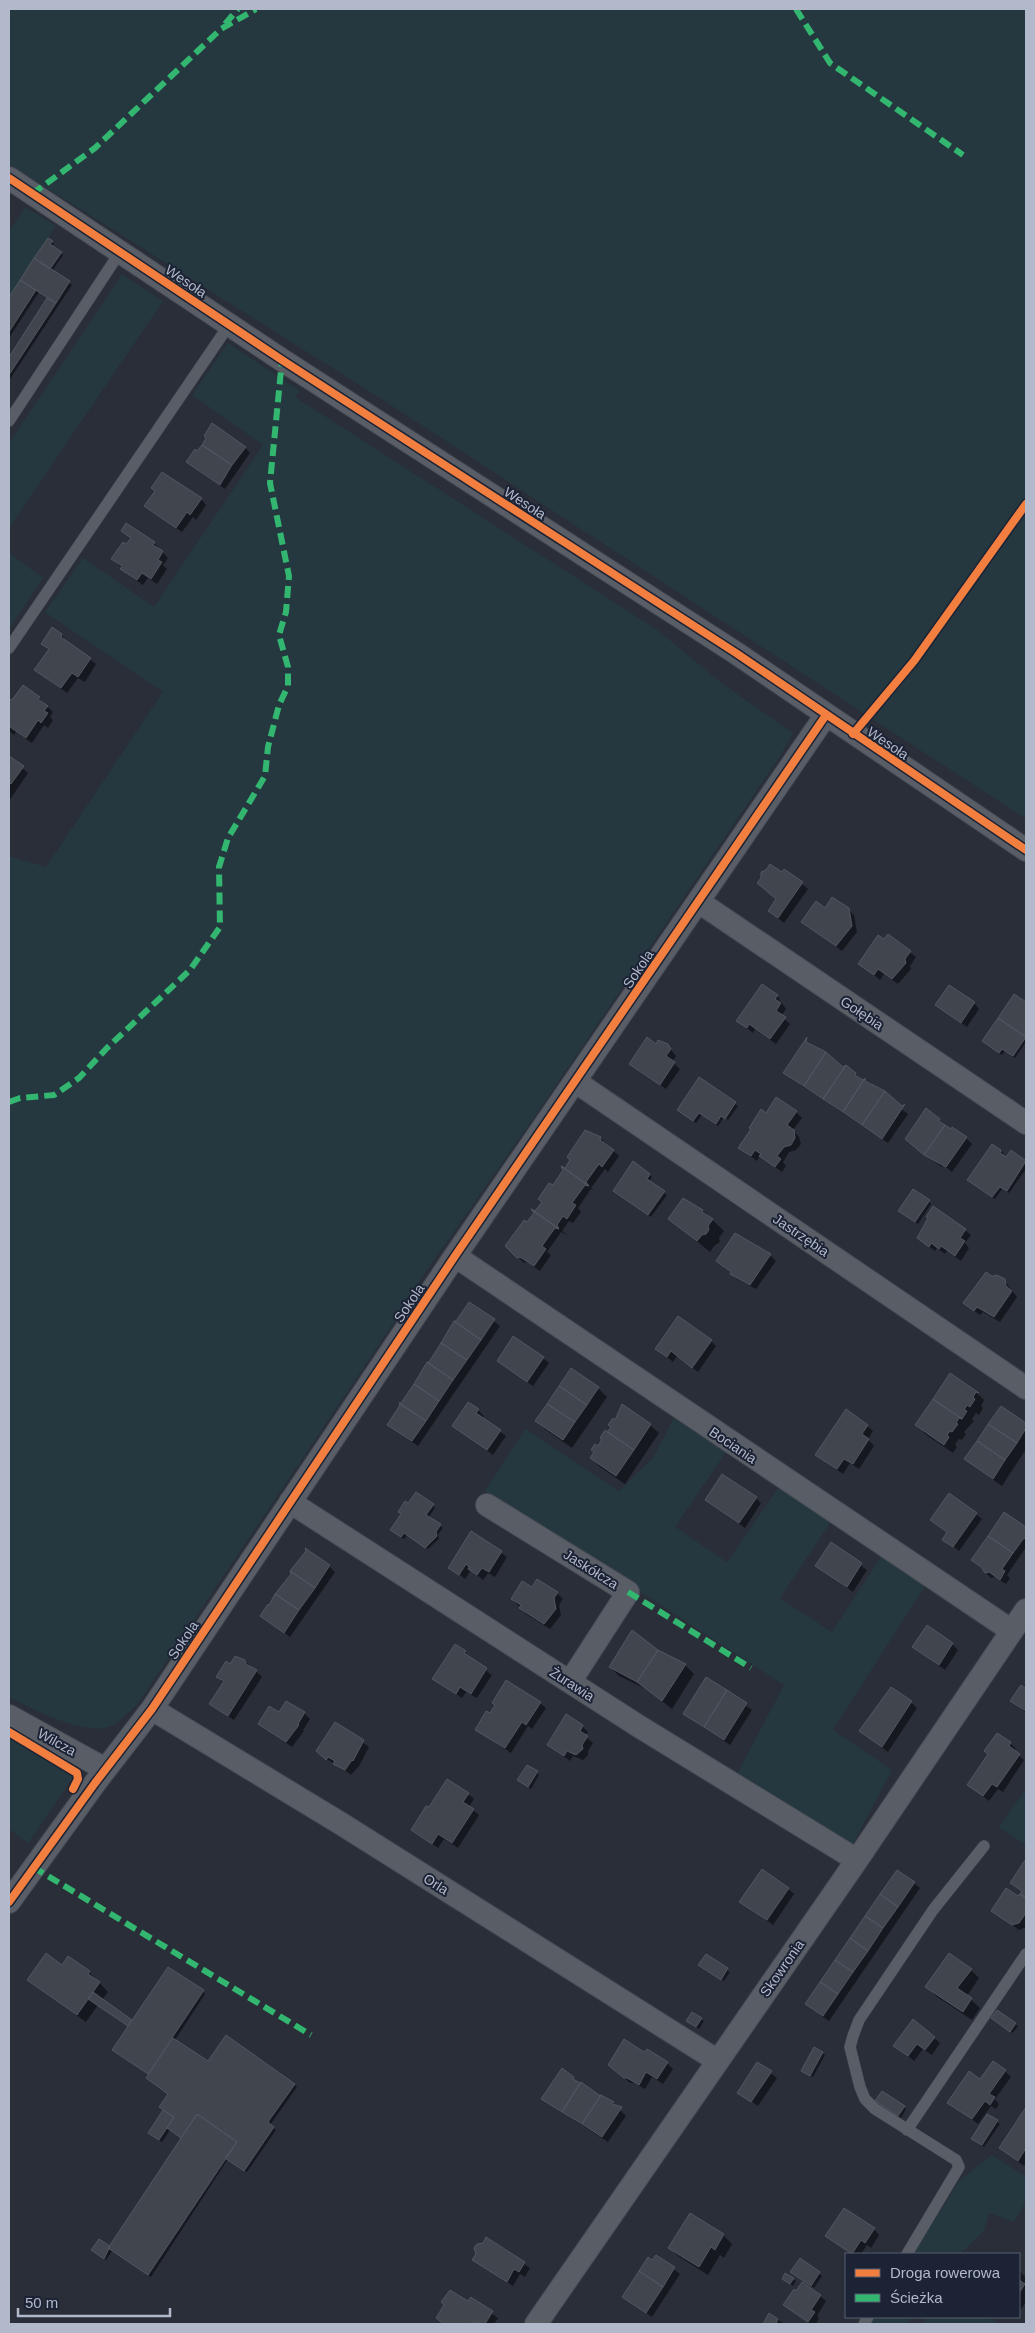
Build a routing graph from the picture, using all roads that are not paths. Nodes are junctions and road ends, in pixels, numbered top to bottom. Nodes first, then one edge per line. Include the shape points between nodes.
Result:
1 (9, 178) edge
2 (120, 252) junction
3 (229, 325) junction
4 (9, 421) edge
5 (9, 648) edge
6 (826, 715) junction
7 (1026, 850) edge
8 (699, 902) junction
9 (576, 1082) junction
10 (1026, 1123) edge
11 (455, 1256) junction
12 (1026, 1388) edge
13 (290, 1502) junction
14 (487, 1505) dead end
15 (1026, 1610) edge
16 (1012, 1631) junction
17 (570, 1682) junction
18 (152, 1709) junction
19 (9, 1716) edge
20 (105, 1769) junction
21 (984, 1846) dead end
22 (857, 1860) junction
23 (9, 1902) edge
24 (1026, 1954) edge
25 (718, 2061) junction
26 (907, 2130) junction
27 (908, 2253) edge
28 (536, 2324) edge

1 - 2 street, Wesoła
2 - 3 street, Wesoła
2 - 4 lane
3 - 5 lane
3 - 6 street, Wesoła via 736,653
6 - 7 street, Wesoła
6 - 8 street, Sokola
8 - 9 street, Sokola
8 - 10 street, Gołębia
9 - 11 street, Sokola
9 - 12 street, Jastrzębia
11 - 13 street, Sokola
11 - 16 street, Bociania
13 - 17 street, Żurawia
13 - 18 street, Sokola
14 - 17 street, Jaskółcza via 628,1592
15 - 16 street, Skowronia
16 - 22 street, Skowronia
17 - 22 street, Żurawia
18 - 20 street, Sokola
18 - 25 street, Orla
19 - 20 street, Wilcza
20 - 23 street, Sokola
21 - 26 lane via 933,1910 860,2020 850,2047 865,2099 874,2109
22 - 25 street, Skowronia
24 - 26 lane
25 - 28 street, Skowronia
26 - 27 lane via 956,2160 959,2167

